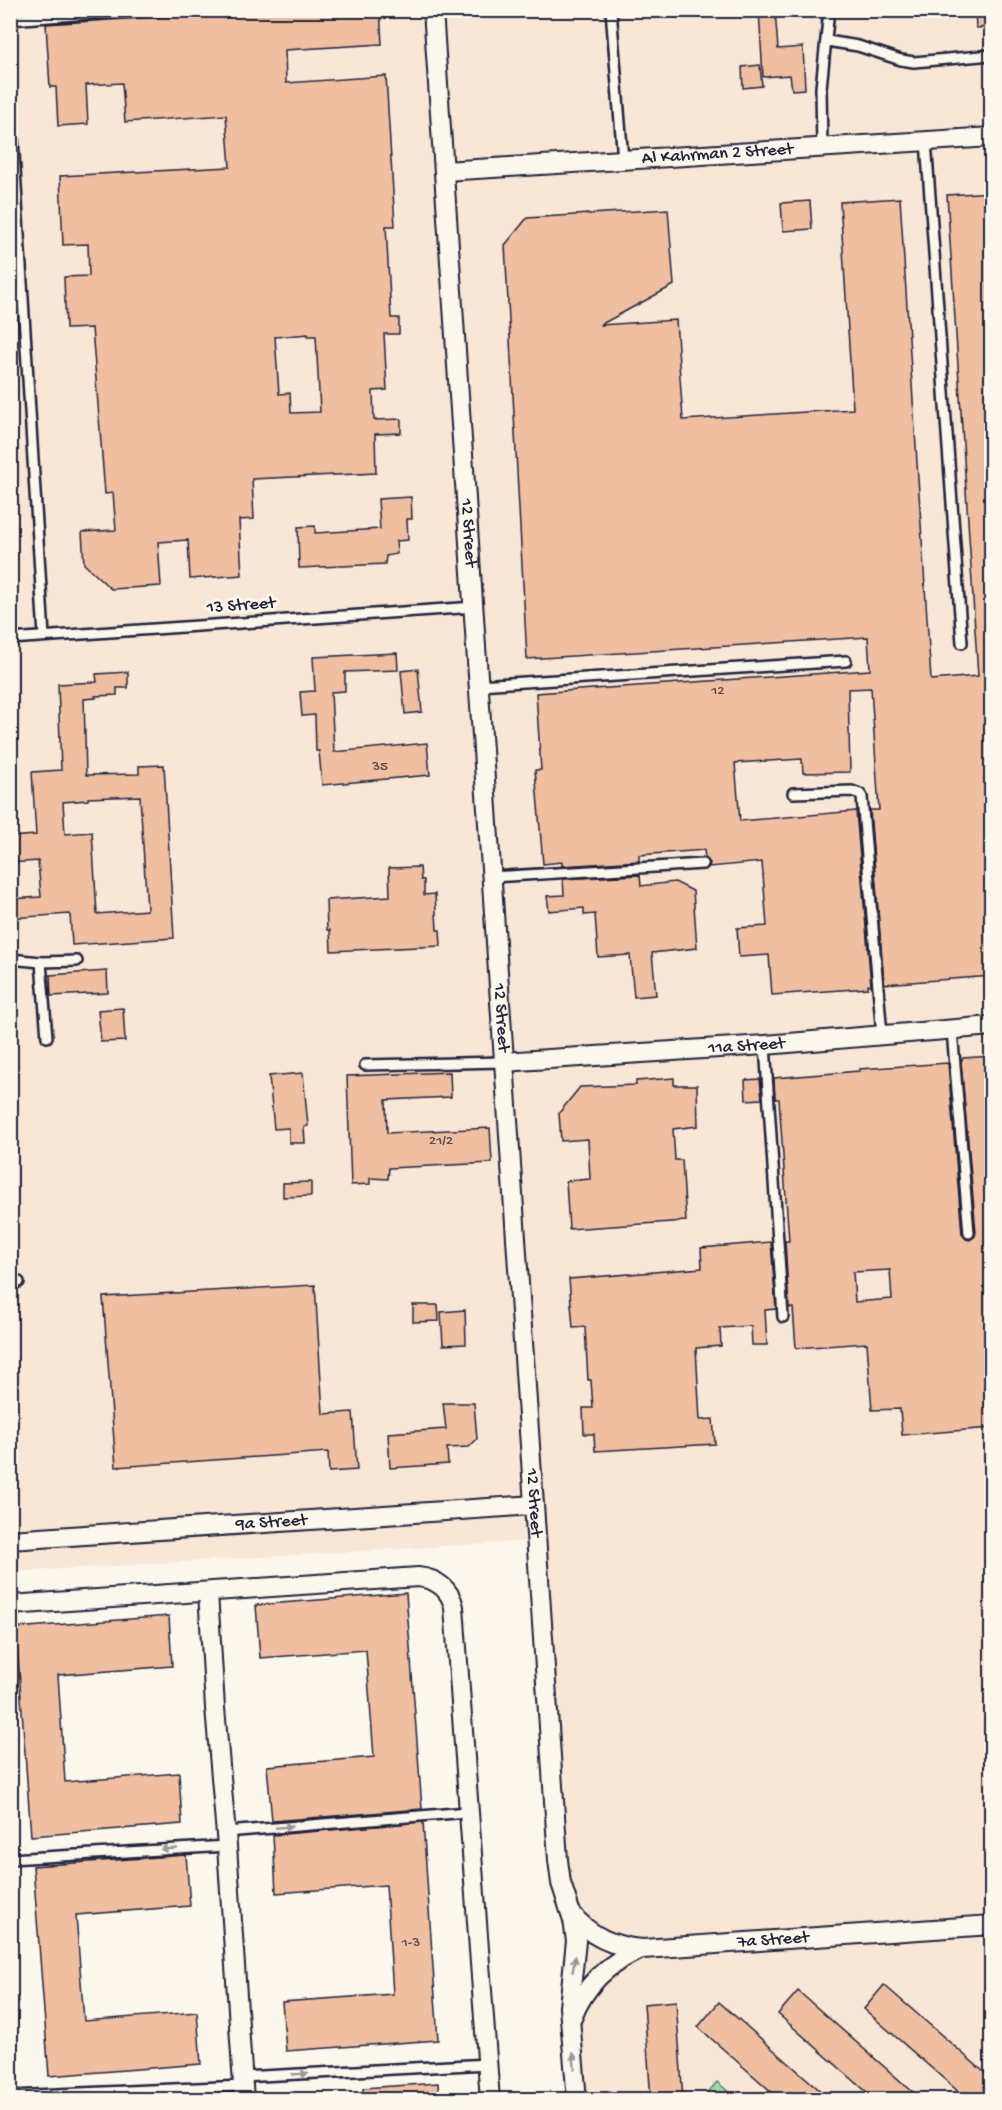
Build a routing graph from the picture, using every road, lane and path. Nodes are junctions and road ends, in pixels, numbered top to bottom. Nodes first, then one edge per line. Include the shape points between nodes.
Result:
1 (140, 10) edge
2 (433, 10) edge
3 (611, 10) edge
4 (829, 10) edge
5 (10, 20) edge
6 (827, 41) junction
7 (992, 55) edge
8 (10, 90) edge
9 (992, 137) edge
10 (926, 141) junction
11 (822, 147) junction
12 (623, 160) junction
13 (444, 171) junction
14 (475, 606) junction
15 (44, 636) junction
16 (10, 639) edge
17 (962, 643) dead end
18 (846, 661) dead end
19 (480, 685) junction
20 (793, 793) dead end
21 (703, 864) dead end
22 (492, 877) junction
23 (10, 959) edge
24 (77, 961) dead end
25 (41, 962) junction
26 (992, 1026) edge
27 (952, 1030) junction
28 (882, 1035) junction
29 (47, 1037) dead end
30 (765, 1045) junction
31 (503, 1062) junction
32 (365, 1065) dead end
33 (969, 1233) dead end
34 (783, 1317) dead end
35 (534, 1505) junction
36 (10, 1540) edge
37 (208, 1592) junction
38 (10, 1605) edge
39 (468, 1812) junction
40 (227, 1839) junction
41 (10, 1858) edge
42 (567, 1907) junction
43 (992, 1925) edge
44 (643, 1949) junction
45 (570, 2022) junction
46 (488, 2064) junction
47 (243, 2087) edge
48 (10, 2096) edge
49 (490, 2100) edge
50 (577, 2100) edge

1 - 5 lane
2 - 13 street, 12 Street
3 - 12 lane
4 - 6 lane
6 - 7 lane via 858,45 914,62
6 - 11 lane via 821,88
8 - 15 lane
9 - 10 street, Al Kahrman 2 Street
10 - 11 street, Al Kahrman 2 Street
10 - 17 lane
11 - 12 street, Al Kahrman 2 Street
12 - 13 street, Al Kahrman 2 Street
13 - 14 street, 12 Street
14 - 15 lane, 13 Street
14 - 19 street, 12 Street
15 - 16 lane, 13 Street
18 - 19 lane
19 - 22 street, 12 Street
20 - 28 lane via 852,791 862,797
21 - 22 lane
22 - 31 street, 12 Street
23 - 25 lane
24 - 25 lane
25 - 29 lane
26 - 27 street, 11a Street
27 - 28 street, 11a Street
27 - 33 lane
28 - 30 street, 11a Street
30 - 31 street, 11a Street
30 - 34 lane
31 - 32 lane
31 - 35 street, 12 Street
35 - 36 street, 9a Street
35 - 42 street, 12 Street via 558,1860
37 - 38 street
37 - 39 street via 418,1577 442,1585 454,1607
37 - 40 street
40 -> 39 lane
39 - 46 street
40 -> 41 lane
40 - 47 street
42 - 44 street, 7a Street via 600,1938
45 -> 42 street, 12 Street via 576,1941
43 - 44 street, 7a Street
44 - 45 street via 603,1971 583,1994
50 -> 45 street, 12 Street
47 -> 46 lane
46 - 49 street
47 - 48 lane

